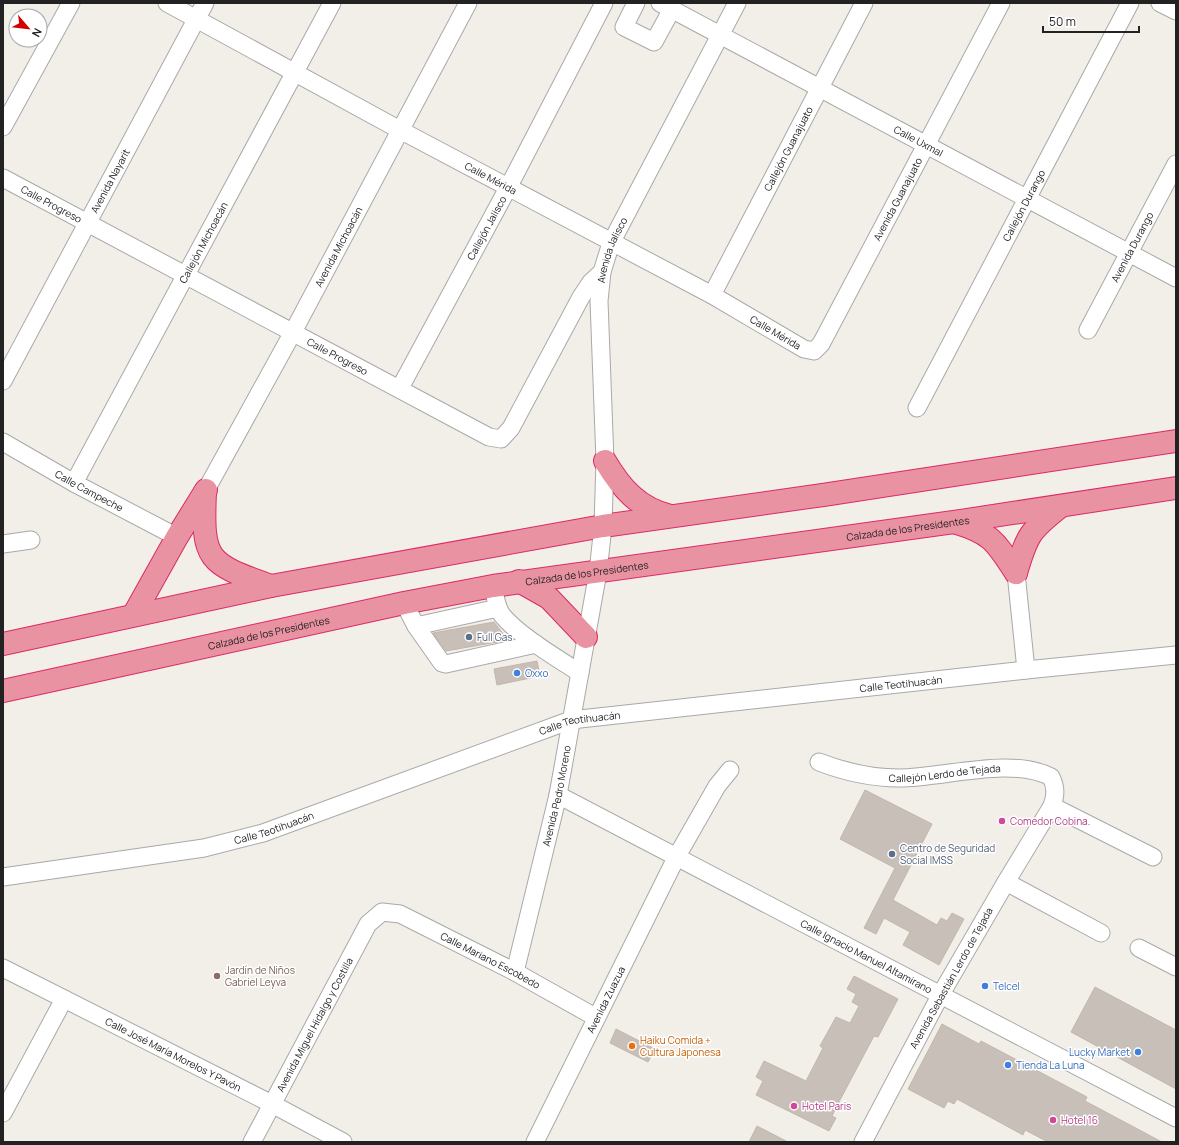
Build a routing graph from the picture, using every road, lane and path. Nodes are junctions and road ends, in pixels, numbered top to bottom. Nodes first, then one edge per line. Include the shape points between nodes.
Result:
1 (71, 3) edge
2 (167, 3) edge
3 (205, 3) edge
4 (332, 3) edge
5 (468, 3) edge
6 (604, 3) edge
7 (636, 3) edge
8 (737, 3) edge
9 (864, 3) edge
10 (1001, 3) edge
11 (1130, 3) edge
12 (1160, 3) edge
13 (666, 6) edge
14 (1176, 11) edge
15 (197, 20) junction
16 (720, 34) junction
17 (295, 74) junction
18 (819, 86) junction
19 (3, 127) edge
20 (400, 130) junction
21 (926, 144) junction
22 (1176, 164) edge
23 (3, 178) edge
24 (509, 186) junction
25 (1027, 198) junction
26 (86, 224) junction
27 (611, 243) junction
28 (1129, 253) junction
29 (602, 272) junction
30 (186, 275) junction
31 (1176, 278) edge
32 (712, 295) junction
33 (1088, 330) dead end
34 (293, 332) junction
35 (814, 351) joint
36 (3, 381) edge
37 (400, 388) junction
38 (917, 408) dead end
39 (1170, 440) edge
40 (3, 442) edge
41 (605, 461) junction
42 (74, 483) junction
43 (1176, 488) edge
44 (206, 490) junction
45 (1062, 506) junction
46 (671, 516) junction
47 (954, 522) junction
48 (603, 526) junction
49 (176, 537) junction
50 (30, 540) dead end
51 (3, 544) edge
52 (598, 572) junction
53 (1016, 573) junction
54 (519, 581) junction
55 (271, 586) junction
56 (493, 586) junction
57 (404, 603) junction
58 (498, 608) junction
59 (134, 614) junction
60 (416, 626) junction
61 (586, 637) junction
62 (3, 644) edge
63 (536, 644) junction
64 (1176, 655) edge
65 (1026, 670) junction
66 (580, 673) junction
67 (3, 691) edge
68 (571, 720) junction
69 (819, 762) dead end
70 (730, 770) dead end
71 (558, 795) junction
72 (1054, 801) junction
73 (677, 856) junction
74 (1153, 857) dead end
75 (4, 874) edge
76 (1006, 882) junction
77 (382, 912) joint
78 (1100, 933) dead end
79 (1139, 948) dead end
80 (1176, 967) edge
81 (3, 968) edge
82 (515, 972) junction
83 (941, 994) junction
84 (64, 999) junction
85 (595, 1017) junction
86 (272, 1104) junction
87 (3, 1113) edge
88 (1176, 1118) edge
89 (252, 1142) edge
90 (343, 1142) edge
91 (535, 1142) edge
92 (863, 1142) edge

1 - 19 street
2 - 15 street, Calle Mérida
3 - 15 street, Avenida Nayarit
4 - 17 street, Callejón Michoacán
5 - 20 street, Avenida Michoacán
6 - 24 street, Callejón Jalisco
7 - 13 street via 624,27 654,42
8 - 16 street, Avenida Jalisco
9 - 18 street, Callejón Guanajuato
10 - 21 street, Avenida Guanajuato
11 - 25 street, Callejón Durango
12 - 14 street
13 - 16 street, Calle Uxmal
15 - 17 street, Calle Mérida
15 - 26 street, Avenida Nayarit
16 - 18 street, Calle Uxmal
16 - 27 street, Avenida Jalisco
17 - 20 street, Calle Mérida
17 - 30 street, Callejón Michoacán
18 - 21 street, Calle Uxmal
18 - 32 street, Callejón Guanajuato
20 - 24 street, Calle Mérida
20 - 34 street, Avenida Michoacán
21 - 25 street, Calle Uxmal
21 - 35 street, Avenida Guanajuato via 821,344
22 - 28 street, Avenida Durango
23 - 26 street, Calle Progreso
24 - 27 street, Calle Mérida
24 - 37 street, Callejón Jalisco
25 - 28 street, Calle Uxmal
25 - 38 street, Callejón Durango
26 - 30 street, Calle Progreso
26 - 36 street, Avenida Nayarit
27 - 29 street, Avenida Jalisco
27 - 32 street, Calle Mérida
28 - 31 street, Calle Uxmal
28 - 33 street, Avenida Durango
29 - 37 street, Calle Progreso via 581,297 511,428 501,439 489,437
29 - 41 street, Avenida Jalisco via 599,301
30 - 34 street, Calle Progreso
30 - 42 street, Callejón Michoacán
32 - 35 street, Calle Mérida via 804,349
34 - 37 street, Calle Progreso
34 - 44 street, Avenida Michoacán
39 - 46 highway
40 - 42 street, Calle Campeche
41 - 46 highway via 621,487 632,497 657,513
41 - 48 street, Avenida Jalisco
42 - 49 street, Calle Campeche
43 - 45 highway, Calzada de los Presidentes
44 - 49 highway
44 - 55 highway via 205,540 211,555 221,566
45 - 47 highway, Calzada de los Presidentes
45 - 53 highway via 1031,532
46 - 48 highway
47 - 52 highway, Calzada de los Presidentes
47 - 53 highway via 978,529 995,542
48 - 52 street, Avenida Jalisco
48 - 55 highway
49 - 59 highway
50 - 51 street
52 - 54 highway, Calzada de los Presidentes
52 - 61 street, Avenida Pedro Moreno
53 - 65 street
54 - 56 highway, Calzada de los Presidentes
54 - 61 highway via 549,598
55 - 59 highway
56 - 57 highway, Calzada de los Presidentes
56 - 58 street
57 - 60 street
57 - 67 highway, Calzada de los Presidentes
58 - 60 street
58 - 63 street via 502,615
59 - 62 highway
60 - 63 street via 439,660 446,664
61 - 66 street, Avenida Pedro Moreno
63 - 66 street
64 - 65 street, Calle Teotihuacán
65 - 68 street, Calle Teotihuacán
66 - 68 street, Avenida Pedro Moreno
68 - 71 street, Avenida Pedro Moreno
68 - 75 street, Calle Teotihuacán via 263,833 204,848
69 - 72 street, Callejón Lerdo de Tejada via 842,771 900,778 999,769 1028,770 1051,777 1054,783
70 - 73 street via 717,786
71 - 73 street, Calle Ignacio Manuel Altamirano
71 - 82 street, Avenida Pedro Moreno
72 - 74 street
72 - 76 street, Avenida Sebastián Lerdo de Tejada
73 - 83 street, Calle Ignacio Manuel Altamirano
73 - 85 street, Avenida Zuazua
76 - 78 street
76 - 83 street, Avenida Sebastián Lerdo de Tejada
77 - 82 street, Calle Mariano Escobedo via 400,914
77 - 86 street, Avenida Miguel Hidalgo y Costilla via 368,924
79 - 80 street
81 - 84 street, Calle José María Morelos Y Pavón
82 - 85 street, Calle Mariano Escobedo
83 - 88 street, Calle Ignacio Manuel Altamirano
83 - 92 street, Avenida Sebastián Lerdo de Tejada
84 - 86 street, Calle José María Morelos Y Pavón
84 - 87 street
85 - 91 street, Avenida Zuazua
86 - 89 street, Avenida Miguel Hidalgo y Costilla
86 - 90 street, Calle José María Morelos Y Pavón

